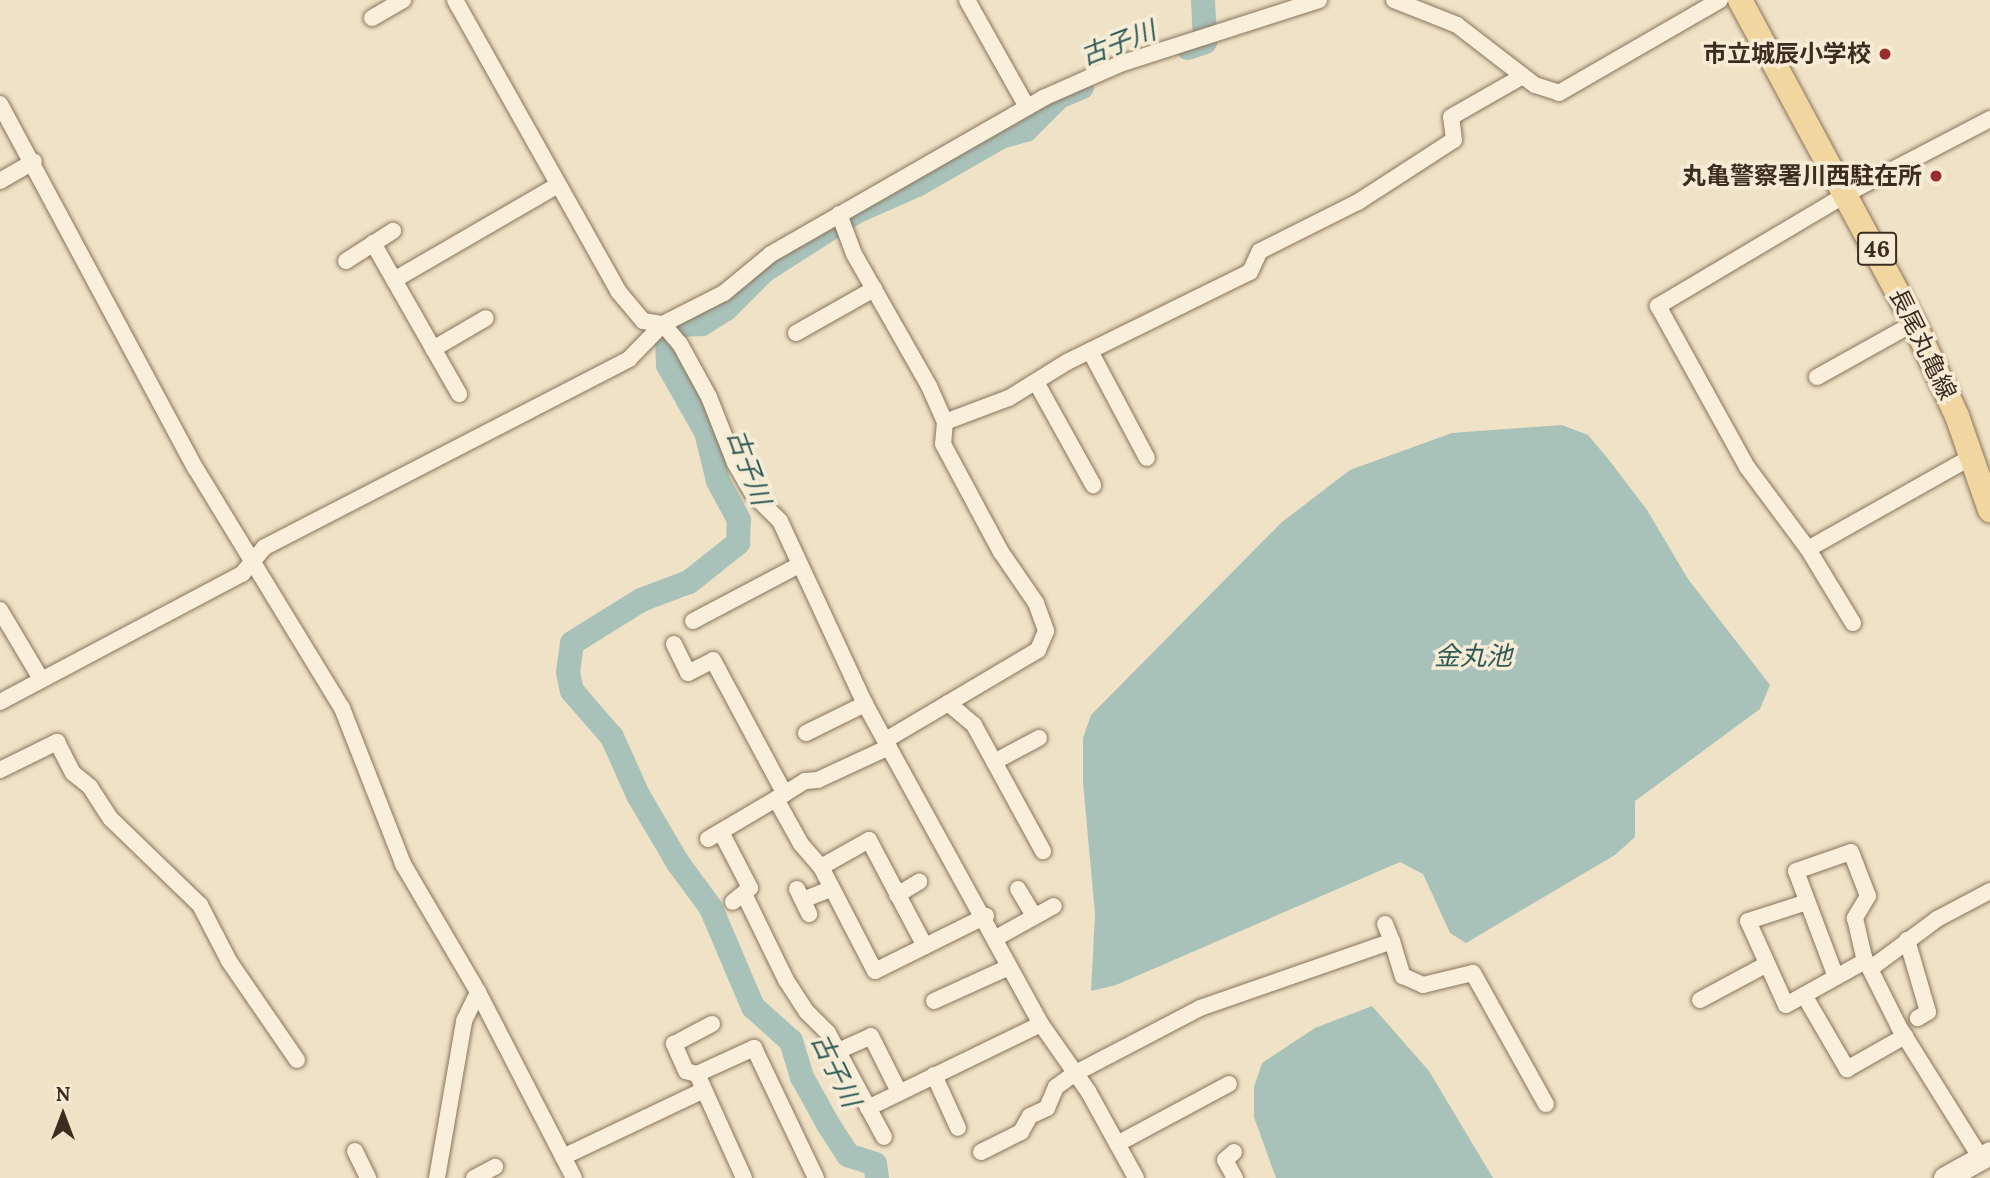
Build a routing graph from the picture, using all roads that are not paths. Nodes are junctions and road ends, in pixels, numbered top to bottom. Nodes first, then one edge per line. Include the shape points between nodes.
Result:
1 (403, 0) edge
2 (455, 0) edge
3 (967, 0) edge
4 (1319, 0) edge
5 (1394, 0) edge
6 (1720, 0) edge
7 (1740, 0) edge
8 (372, 18) dead end
9 (1523, 76) junction
10 (0, 104) edge
11 (1027, 107) junction
12 (1990, 118) edge
13 (34, 161) junction
14 (0, 181) edge
15 (558, 185) junction
16 (1848, 193) junction
17 (839, 214) junction
18 (393, 231) dead end
19 (373, 243) junction
20 (346, 261) dead end
21 (394, 280) junction
22 (874, 289) junction
23 (486, 318) dead end
24 (1914, 323) junction
25 (665, 326) junction
26 (796, 333) dead end
27 (433, 349) junction
28 (1090, 351) junction
29 (1816, 377) dead end
30 (1036, 382) junction
31 (459, 394) dead end
32 (945, 422) junction
33 (1971, 457) junction
34 (1147, 458) dead end
35 (1093, 485) dead end
36 (1990, 510) edge
37 (1808, 549) junction
38 (254, 560) junction
39 (799, 565) junction
40 (0, 610) edge
41 (693, 621) dead end
42 (1853, 623) dead end
43 (674, 644) dead end
44 (41, 679) junction
45 (2, 696) edge
46 (948, 703) junction
47 (865, 705) junction
48 (806, 733) dead end
49 (1039, 738) dead end
50 (887, 743) junction
51 (995, 762) junction
52 (0, 770) edge
53 (776, 799) junction
54 (786, 838) dead end
55 (1043, 851) dead end
56 (821, 867) junction
57 (919, 882) dead end
58 (832, 888) junction
59 (1018, 889) dead end
60 (1990, 891) edge
61 (898, 895) junction
62 (803, 901) dead end
63 (1807, 902) junction
64 (1054, 906) dead end
65 (985, 916) junction
66 (1034, 916) junction
67 (1385, 924) dead end
68 (996, 938) junction
69 (1907, 940) junction
70 (1392, 941) junction
71 (925, 946) junction
72 (1767, 964) junction
73 (1868, 965) junction
74 (1009, 967) junction
75 (1836, 977) junction
76 (478, 992) junction
77 (1804, 995) junction
78 (1700, 1000) dead end
79 (935, 1003) dead end
80 (1919, 1018) dead end
81 (712, 1024) dead end
82 (1041, 1024) junction
83 (1905, 1036) junction
84 (838, 1051) junction
85 (297, 1060) dead end
86 (697, 1074) junction
87 (1074, 1074) junction
88 (934, 1075) junction
89 (1229, 1084) dead end
90 (704, 1090) junction
91 (899, 1092) junction
92 (1546, 1104) dead end
93 (868, 1108) junction
94 (958, 1128) dead end
95 (884, 1137) dead end
96 (1117, 1144) junction
97 (355, 1151) dead end
98 (981, 1152) dead end
99 (1234, 1152) dead end
100 (1986, 1156) edge
101 (563, 1157) junction
102 (495, 1167) dead end
103 (368, 1178) edge
104 (437, 1178) edge
105 (474, 1178) edge
106 (574, 1178) edge
107 (744, 1178) edge
108 (816, 1178) edge
109 (1136, 1178) edge
110 (1235, 1178) edge
111 (1945, 1178) edge

1 - 8 street
2 - 15 street
3 - 11 street
4 - 11 street via 1119,64
5 - 9 street via 1457,25
6 - 9 street via 1572,90 1549,92
7 - 16 main road, 長尾丸亀線 / 46
9 - 28 street via 1451,117 1454,140 1358,202 1260,251 1250,272
10 - 13 street
11 - 17 street
12 - 16 street
13 - 14 street
13 - 38 street via 197,469
15 - 21 street
15 - 25 street via 618,291 643,321
16 - 24 main road, 長尾丸亀線 / 46
16 - 37 street via 1658,306 1747,467
17 - 22 street
17 - 25 street via 771,254 724,293
18 - 19 street
19 - 20 street
19 - 21 street
21 - 27 street
22 - 26 street
22 - 32 street
23 - 27 street
24 - 29 street
24 - 33 main road, 長尾丸亀線 / 46
25 - 38 street via 629,359 265,547
25 - 39 street via 709,397 735,463 753,494 780,521
27 - 31 street
28 - 30 street
28 - 34 street
30 - 32 street via 1009,398
30 - 35 street
32 - 46 street via 943,444 1001,552 1036,603 1046,631 1038,650
33 - 36 main road, 長尾丸亀線 / 46
33 - 37 street
37 - 42 street
38 - 44 street via 242,575
38 - 76 street via 342,708 403,864
39 - 41 street
39 - 47 street
40 - 44 street
43 - 53 street via 688,673 713,660
44 - 45 street
46 - 50 street
46 - 51 street via 974,725
47 - 48 street
47 - 50 street
49 - 51 street
50 - 53 street
50 - 65 street
51 - 55 street
52 - 85 street via 58,741 74,773 90,787 111,819 200,905 229,961
53 - 54 street
53 - 56 street via 801,844
53 - 84 street via 715,835 750,888 739,899 786,980
56 - 58 street
56 - 61 street via 869,841
57 - 61 street
58 - 62 street
58 - 71 street via 875,971
59 - 66 street
60 - 69 street
61 - 71 street
63 - 72 street via 1748,921
63 - 73 street via 1796,871 1851,852 1868,896 1855,918
63 - 75 street
64 - 66 street
65 - 68 street
65 - 71 street
66 - 68 street
67 - 70 street
68 - 74 street
69 - 73 street
69 - 80 street via 1928,1012
70 - 87 street via 1200,1008
70 - 92 street via 1403,976 1423,985 1473,973
72 - 77 street via 1786,1005
72 - 78 street
73 - 75 street
73 - 83 street
74 - 79 street
74 - 82 street
75 - 77 street
76 - 101 street
76 - 104 street via 464,1021
77 - 83 street via 1847,1069
81 - 86 street via 674,1044 687,1071
82 - 87 street
82 - 88 street
83 - 100 street
84 - 91 street via 871,1036
84 - 93 street
86 - 90 street
86 - 108 street via 754,1048
87 - 96 street
87 - 98 street via 1056,1087 1047,1108 1030,1116 1021,1132
88 - 91 street
88 - 94 street
89 - 96 street
90 - 101 street
90 - 107 street
91 - 93 street
93 - 95 street
96 - 109 street
97 - 103 street
99 - 110 street via 1225,1160
100 - 111 street
101 - 106 street
102 - 105 street

